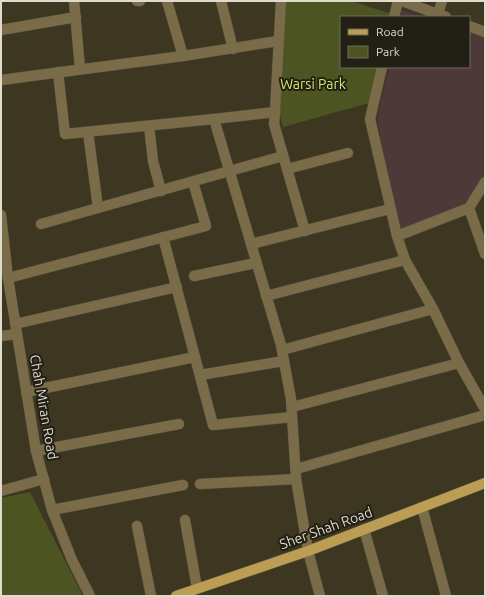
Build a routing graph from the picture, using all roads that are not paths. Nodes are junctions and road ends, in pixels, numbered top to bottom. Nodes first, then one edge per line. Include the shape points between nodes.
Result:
1 (74, 1) edge
2 (137, 1) edge
3 (140, 1) edge
4 (167, 1) edge
5 (220, 1) edge
6 (280, 1) edge
7 (398, 1) edge
8 (402, 1) edge
9 (442, 1) edge
10 (442, 15) edge
11 (394, 16) edge
12 (76, 17) junction
13 (470, 26) edge
14 (1, 30) edge
15 (485, 32) edge
16 (278, 41) junction
17 (233, 49) junction
18 (183, 56) junction
19 (382, 68) edge
20 (80, 69) junction
21 (58, 72) junction
22 (1, 80) edge
23 (275, 112) junction
24 (214, 119) junction
25 (149, 126) junction
26 (88, 132) junction
27 (348, 153) dead end
28 (284, 156) junction
29 (287, 169) junction
30 (229, 172) junction
31 (193, 182) junction
32 (485, 182) edge
33 (161, 191) junction
34 (98, 208) junction
35 (469, 208) junction
36 (390, 209) junction
37 (1, 215) edge
38 (41, 224) dead end
39 (305, 230) junction
40 (397, 236) junction
41 (163, 237) junction
42 (482, 243) edge
43 (251, 244) junction
44 (485, 254) edge
45 (3, 257) edge
46 (405, 260) junction
47 (256, 263) junction
48 (194, 276) dead end
49 (8, 278) junction
50 (177, 287) junction
51 (266, 296) junction
52 (433, 309) junction
53 (16, 329) junction
54 (1, 336) edge
55 (282, 350) junction
56 (195, 357) junction
57 (284, 361) junction
58 (459, 362) junction
59 (200, 375) junction
60 (26, 392) junction
61 (485, 409) edge
62 (292, 412) junction
63 (485, 415) edge
64 (178, 424) dead end
65 (36, 451) junction
66 (296, 474) junction
67 (44, 479) junction
68 (485, 483) edge
69 (200, 484) dead end
70 (183, 485) dead end
71 (1, 491) edge
72 (422, 508) junction
73 (52, 510) junction
74 (185, 520) dead end
75 (136, 526) dead end
76 (364, 529) junction
77 (308, 551) junction
78 (197, 588) junction
79 (379, 595) edge
80 (90, 596) edge
81 (151, 596) edge
82 (176, 596) edge
83 (320, 596) edge
84 (446, 596) edge

1 - 12 street
2 - 3 street
4 - 18 street
5 - 17 street
6 - 16 street
7 - 11 street
8 - 10 street
9 - 10 street
12 - 14 street
12 - 20 street
13 - 15 street
16 - 17 street
16 - 23 street
17 - 18 street
18 - 20 street
19 - 36 street via 370,119
20 - 21 street
21 - 22 street
21 - 26 street via 65,134
23 - 24 street
23 - 28 street via 274,124
24 - 25 street
24 - 30 street
25 - 26 street
25 - 33 street via 153,161
26 - 34 street
27 - 29 street
28 - 29 street
28 - 30 street
29 - 39 street
30 - 31 street
30 - 43 street
31 - 33 street
31 - 41 street via 206,226
32 - 35 street
33 - 34 street
34 - 38 street
35 - 40 street
35 - 42 street
36 - 39 street
36 - 40 street
37 - 45 street, Chah Miran Road
39 - 43 street
40 - 46 street
41 - 49 street
41 - 50 street
42 - 44 street
43 - 47 street
45 - 49 street, Chah Miran Road
46 - 51 street
46 - 52 street
47 - 48 street
47 - 51 street
49 - 53 street, Chah Miran Road
50 - 53 street
50 - 56 street
51 - 55 street
52 - 55 street
52 - 58 street
53 - 54 street
53 - 60 street, Chah Miran Road
55 - 57 street
56 - 59 street
56 - 60 street
57 - 59 street
57 - 62 street
58 - 61 street
58 - 62 street
59 - 62 street via 213,425
60 - 65 street, Chah Miran Road
62 - 66 street
63 - 66 street
64 - 65 street
65 - 67 street, Chah Miran Road
66 - 69 street
66 - 77 street
67 - 71 street
67 - 73 street, Chah Miran Road
68 - 72 main road, Sher Shah Road
70 - 73 street
72 - 76 main road, Sher Shah Road
72 - 84 street
73 - 80 street, Chah Miran Road
74 - 78 street
75 - 81 street
76 - 77 main road, Sher Shah Road
76 - 79 street
77 - 78 main road, Sher Shah Road
77 - 83 street
78 - 82 main road, Sher Shah Road

